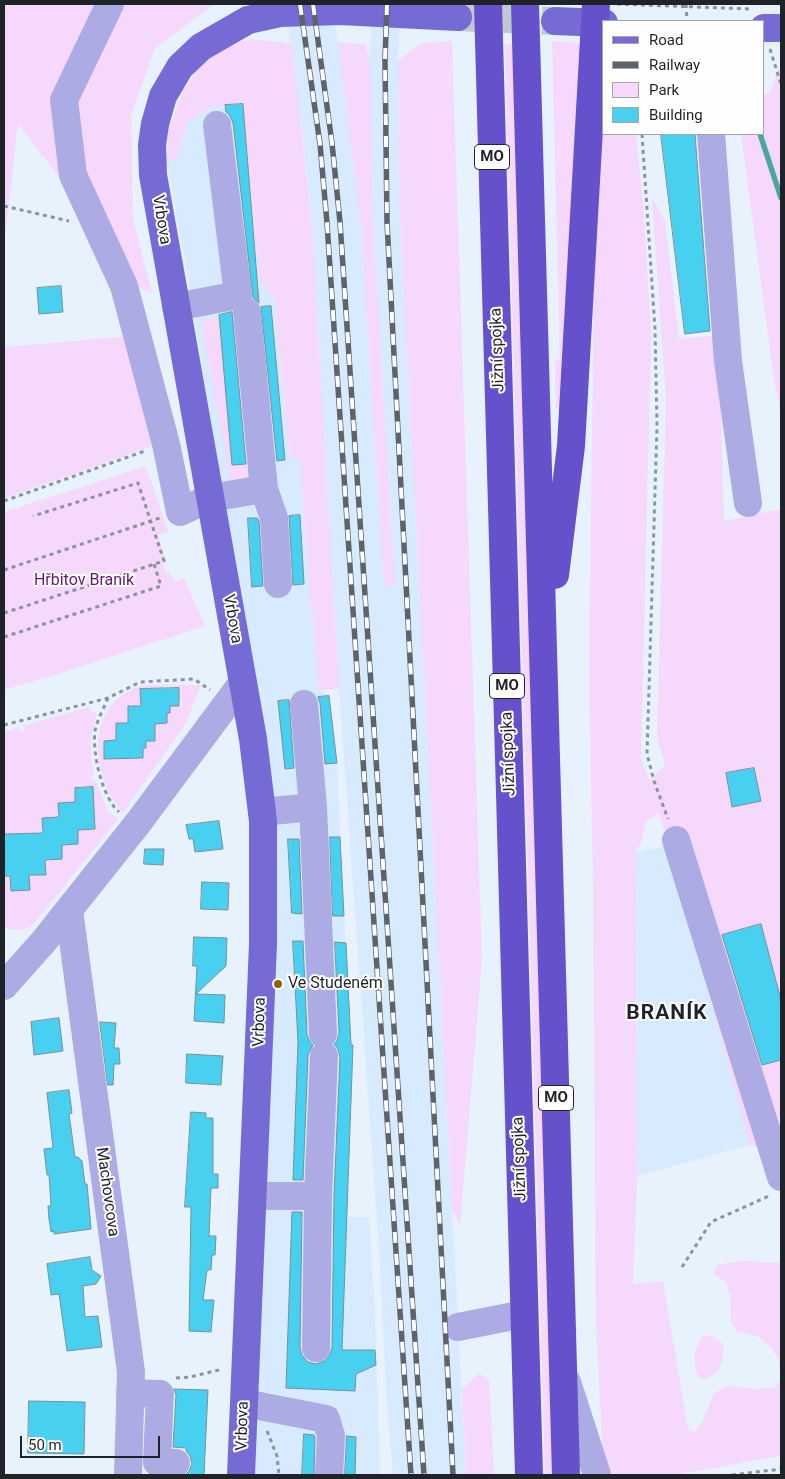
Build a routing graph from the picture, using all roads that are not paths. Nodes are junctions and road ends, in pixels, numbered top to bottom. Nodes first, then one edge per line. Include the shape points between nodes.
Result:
1 (110, 4) edge
2 (488, 4) edge
3 (525, 4) edge
4 (596, 4) edge
5 (458, 17) tunnel mouth
6 (555, 21) tunnel mouth
7 (599, 35) edge
8 (217, 125) dead end
9 (711, 135) edge
10 (176, 308) junction
11 (247, 312) dead end
12 (264, 489) junction
13 (210, 498) junction
14 (748, 503) dead end
15 (278, 584) dead end
16 (544, 653) junction
17 (235, 692) junction
18 (304, 704) dead end
19 (313, 806) junction
20 (262, 812) junction
21 (676, 840) road end
22 (69, 910) junction
23 (9, 968) edge
24 (777, 1186) edge
25 (253, 1196) junction
26 (318, 1196) junction
27 (524, 1314) junction
28 (458, 1327) dead end
29 (316, 1348) dead end
30 (564, 1373) junction
31 (130, 1393) junction
32 (243, 1411) junction
33 (176, 1463) dead end
34 (128, 1475) edge
35 (241, 1475) edge
36 (329, 1475) edge
37 (529, 1475) edge
38 (566, 1475) edge
39 (598, 1475) edge

1 - 13 street via 64,100 73,175 124,286 166,444 180,512
2 - 27 highway, Jižní spojka / MO
3 - 16 highway, MO
4 - 7 highway
5 - 10 main road, Vrbova via 340,11 280,13 248,20 201,47 180,67 163,96 154,124 152,145 153,175
6 - 7 main road
7 - 16 highway via 569,473
8 - 10 street via 238,296
9 - 14 street via 728,362
10 - 13 main road, Vrbova
11 - 12 street
12 - 13 street
12 - 15 street via 274,518
13 - 17 main road, Vrbova
16 - 30 highway, MO
17 - 20 main road, Vrbova via 253,738
17 - 22 street
18 - 19 street
19 - 20 street
19 - 26 street via 324,1045
20 - 25 main road, Vrbova via 263,944
21 - 24 street
22 - 23 street via 44,941
22 - 31 street, Machovcova via 124,1316
25 - 26 street
25 - 32 main road, Vrbova
26 - 29 street
27 - 28 street
27 - 37 highway, Jižní spojka / MO
30 - 38 highway, MO
30 - 39 street
31 - 33 street via 160,1394 157,1462
31 - 34 street, Machovcova
32 - 35 main road, Vrbova
32 - 36 street via 326,1419 331,1436

